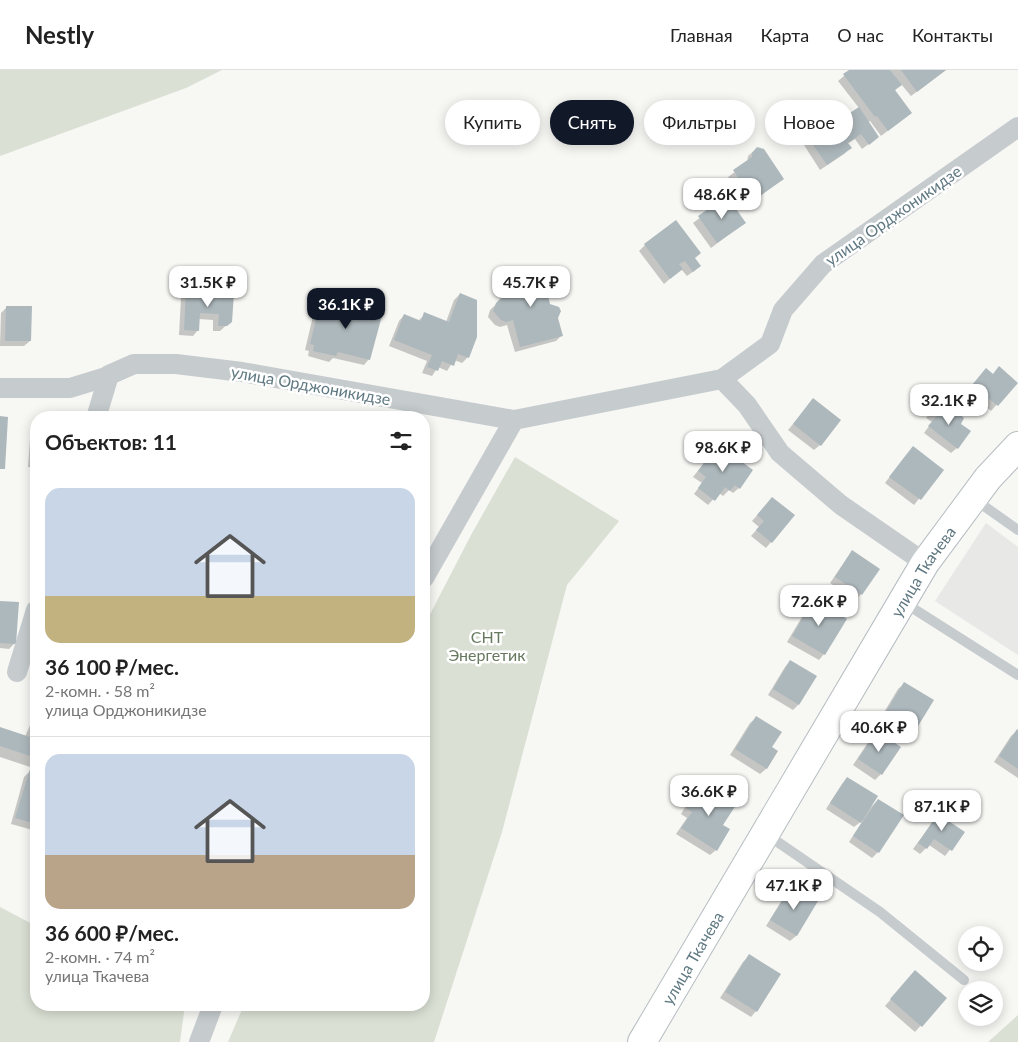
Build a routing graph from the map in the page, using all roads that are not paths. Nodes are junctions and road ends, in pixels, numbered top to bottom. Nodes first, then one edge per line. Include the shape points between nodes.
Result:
1 (1018, 127) edge
2 (994, 143) junction
3 (1018, 147) edge
4 (109, 376) junction
5 (722, 379) junction
6 (0, 388) edge
7 (98, 411) edge
8 (514, 420) junction
9 (1018, 446) edge
10 (973, 498) junction
11 (1018, 530) edge
12 (925, 563) junction
13 (430, 567) edge
14 (902, 601) junction
15 (30, 630) edge
16 (17, 672) dead end
17 (1018, 675) edge
18 (765, 834) junction
19 (964, 980) dead end
20 (211, 1011) edge
21 (199, 1042) edge
22 (642, 1042) edge

1 - 2 street, улица Орджоникидзе
2 - 3 street
2 - 5 street, улица Орджоникидзе via 823,264 783,310 770,344
4 - 6 street, улица Орджоникидзе via 70,388
4 - 7 street
4 - 8 street, улица Орджоникидзе via 134,364 176,364 242,372
5 - 8 street, улица Орджоникидзе
5 - 12 street via 747,405 780,453 841,505
8 - 13 street
9 - 10 street, улица Ткачева
10 - 11 lane
10 - 12 street, улица Ткачева
12 - 14 street, улица Ткачева
14 - 17 lane
14 - 18 street, улица Ткачева
15 - 16 street
18 - 19 lane via 880,912
18 - 22 street, улица Ткачева
20 - 21 street

